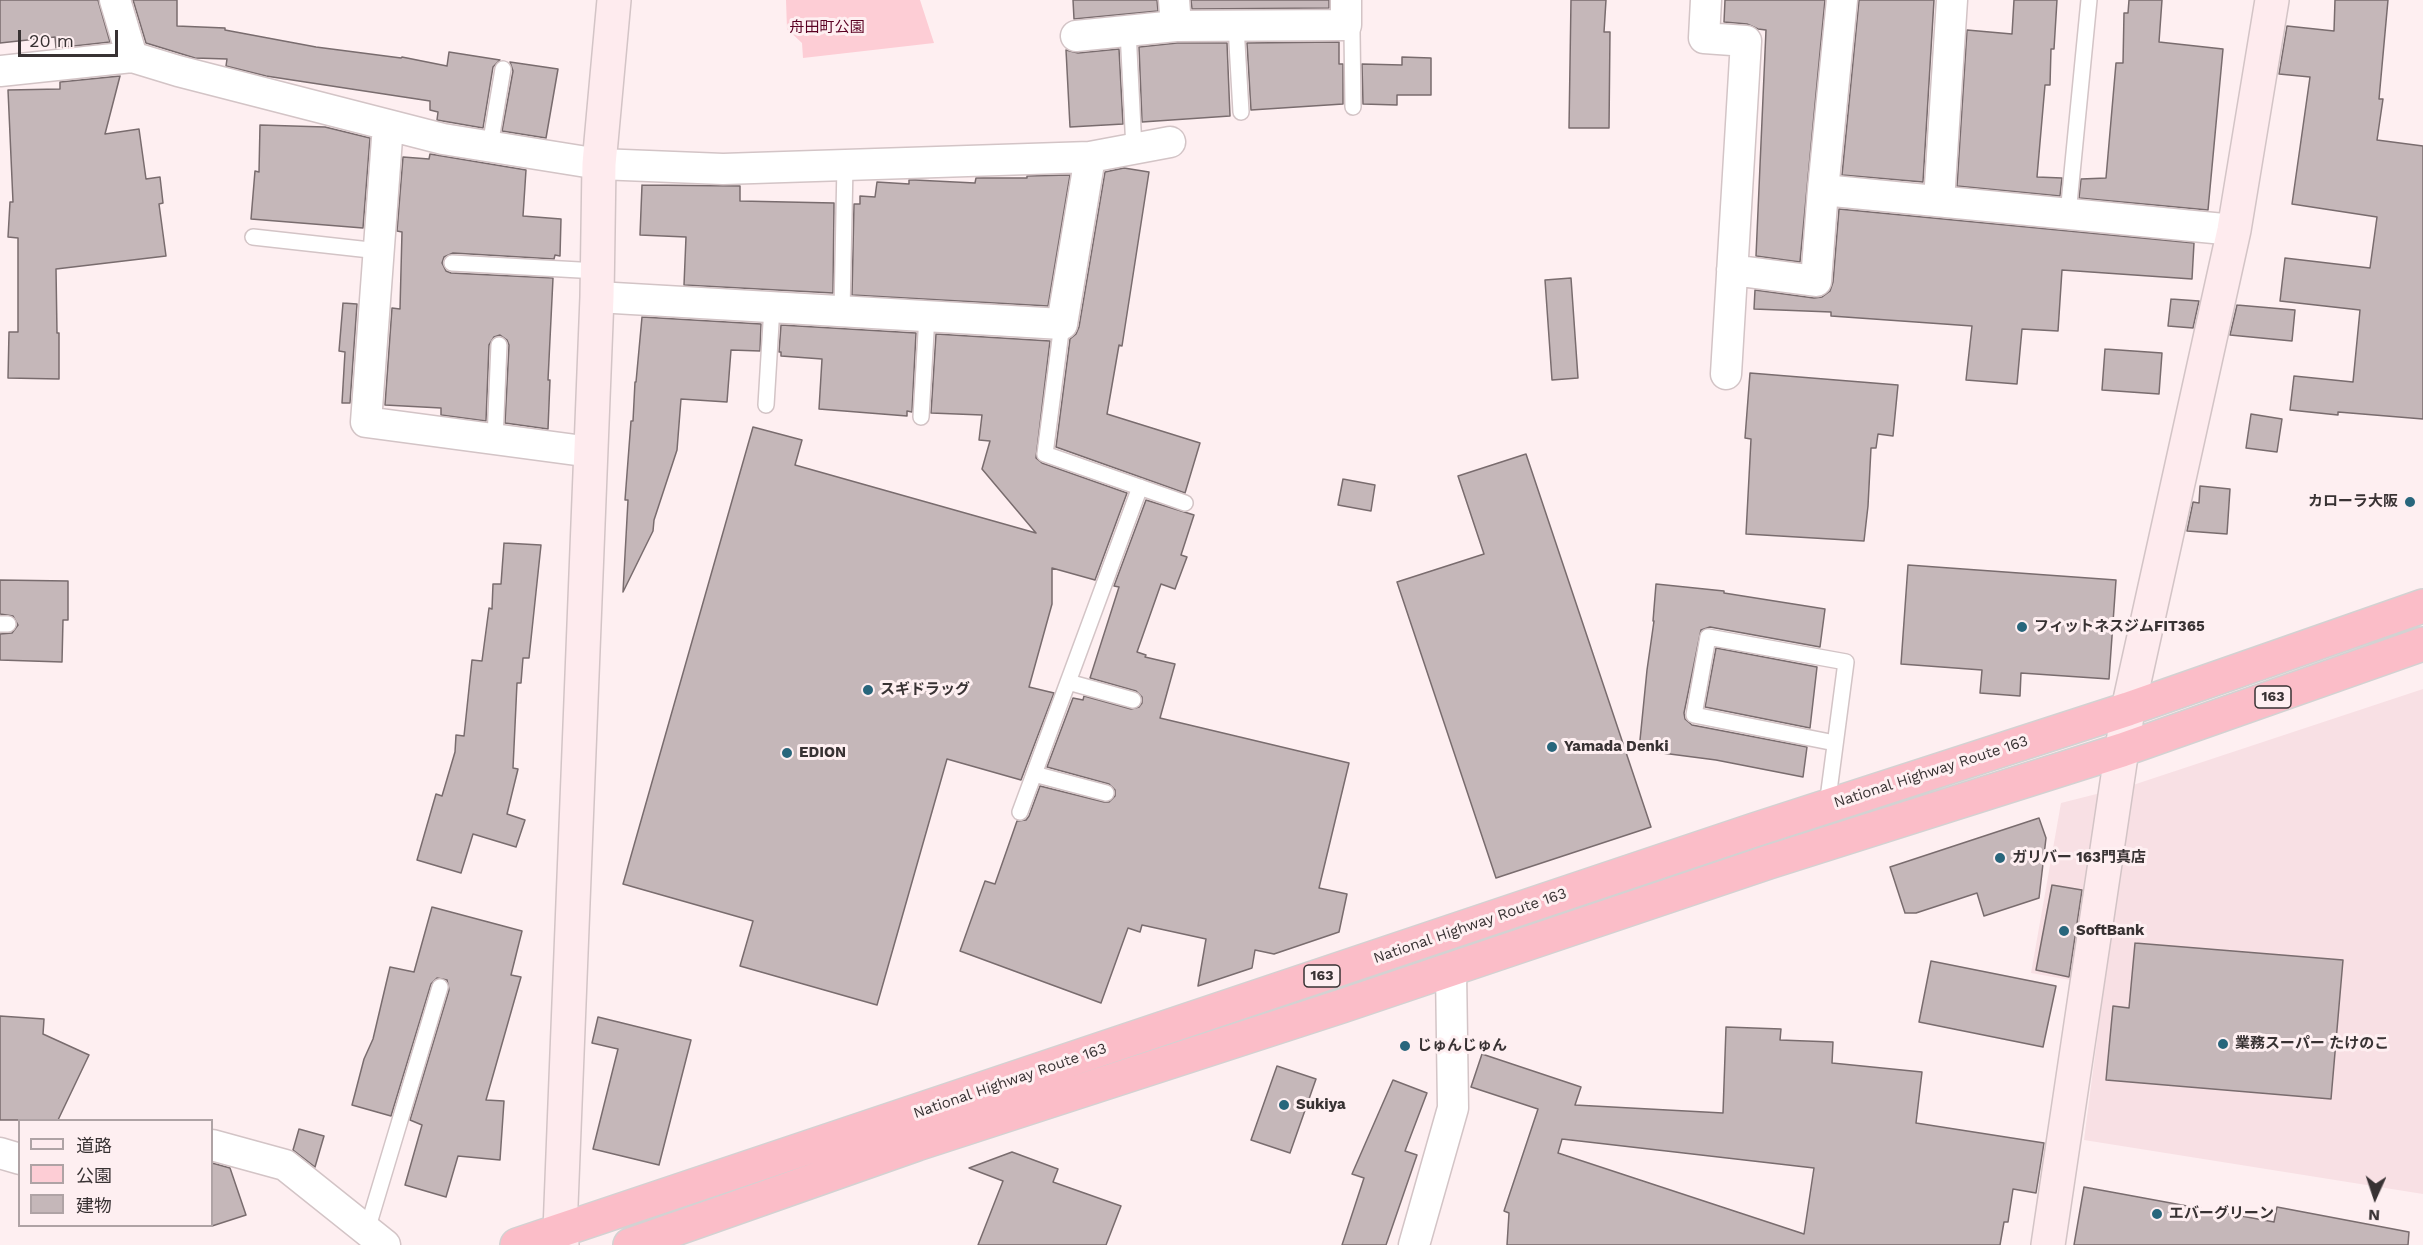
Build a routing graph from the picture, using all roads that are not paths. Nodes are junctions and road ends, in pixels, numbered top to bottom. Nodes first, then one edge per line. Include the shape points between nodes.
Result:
1 (115, 0) edge
2 (614, 0) edge
3 (1706, 0) edge
4 (1842, 0) edge
5 (1952, 0) edge
6 (2089, 0) edge
7 (2272, 0) edge
8 (1346, 12) edge
9 (1175, 13) edge
10 (1236, 26) junction
11 (1128, 31) junction
12 (1076, 36) dead end
13 (132, 57) junction
14 (503, 69) dead end
15 (0, 71) edge
16 (1353, 108) dead end
17 (1241, 112) dead end
18 (387, 125) junction
19 (1170, 142) dead end
20 (490, 146) junction
21 (1134, 149) junction
22 (1090, 157) junction
23 (599, 164) junction
24 (845, 165) junction
25 (1823, 190) junction
26 (1939, 201) junction
27 (2068, 214) junction
28 (2234, 230) junction
29 (253, 237) dead end
30 (379, 250) junction
31 (452, 263) dead end
32 (1732, 270) junction
33 (598, 284) junction
34 (772, 307) junction
35 (842, 311) junction
36 (927, 316) junction
37 (1062, 324) junction
38 (499, 345) dead end
39 (1726, 374) dead end
40 (766, 405) dead end
41 (921, 417) dead end
42 (495, 439) junction
43 (591, 452) junction
44 (1140, 487) junction
45 (1185, 503) dead end
46 (2423, 606) edge
47 (2423, 644) edge
48 (1068, 682) junction
49 (1133, 700) dead end
50 (2128, 709) junction
51 (1835, 743) junction
52 (2122, 750) junction
53 (1034, 774) junction
54 (1106, 793) dead end
55 (1827, 806) junction
56 (1020, 812) dead end
57 (1451, 969) junction
58 (440, 987) dead end
59 (213, 1145) edge
60 (0, 1153) edge
61 (18, 1158) edge
62 (376, 1237) edge
63 (561, 1238) edge
64 (517, 1245) edge
65 (630, 1245) edge
66 (1414, 1245) edge
67 (2048, 1245) edge

1 - 13 street
2 - 23 street
3 - 32 street via 1704,38 1746,41
4 - 25 street
5 - 26 street
6 - 27 lane
7 - 28 street
8 - 10 street
8 - 16 lane via 1352,32
9 - 10 street
9 - 11 street
10 - 17 lane
11 - 12 street
11 - 21 lane
13 - 15 street
13 - 18 street
14 - 20 lane
18 - 20 street
18 - 30 street
19 - 21 street
20 - 23 street
21 - 22 street
22 - 24 street
22 - 37 street
23 - 24 street via 723,169
23 - 33 street
24 - 35 lane
25 - 26 street
25 - 32 street via 1816,281
26 - 27 street
27 - 28 street
28 - 50 street
29 - 30 lane
30 - 42 street via 366,422
31 - 33 lane
32 - 39 street
33 - 34 street
33 - 43 street
34 - 35 street
34 - 40 lane
35 - 36 street
36 - 37 street
36 - 41 lane
37 - 44 lane via 1045,454
38 - 42 lane
42 - 43 street
43 - 63 street
44 - 45 lane
44 - 48 lane
46 - 50 highway, National Highway Route 163 / 163
47 - 52 highway, National Highway Route 163 / 163
48 - 49 lane
48 - 53 lane
50 - 52 street
50 - 55 highway, National Highway Route 163 / 163
51 - 51 lane via 1846,662 1708,638 1694,715
51 - 55 lane
52 - 57 highway, National Highway Route 163 / 163 via 1769,862
52 - 67 street
53 - 54 lane
53 - 56 lane
55 - 63 highway, National Highway Route 163 / 163 via 919,1112
57 - 65 highway, National Highway Route 163 / 163 via 917,1144
57 - 66 street via 1453,1108
58 - 62 lane
59 - 62 street via 285,1165
60 - 61 street
63 - 64 highway, National Highway Route 163 / 163

